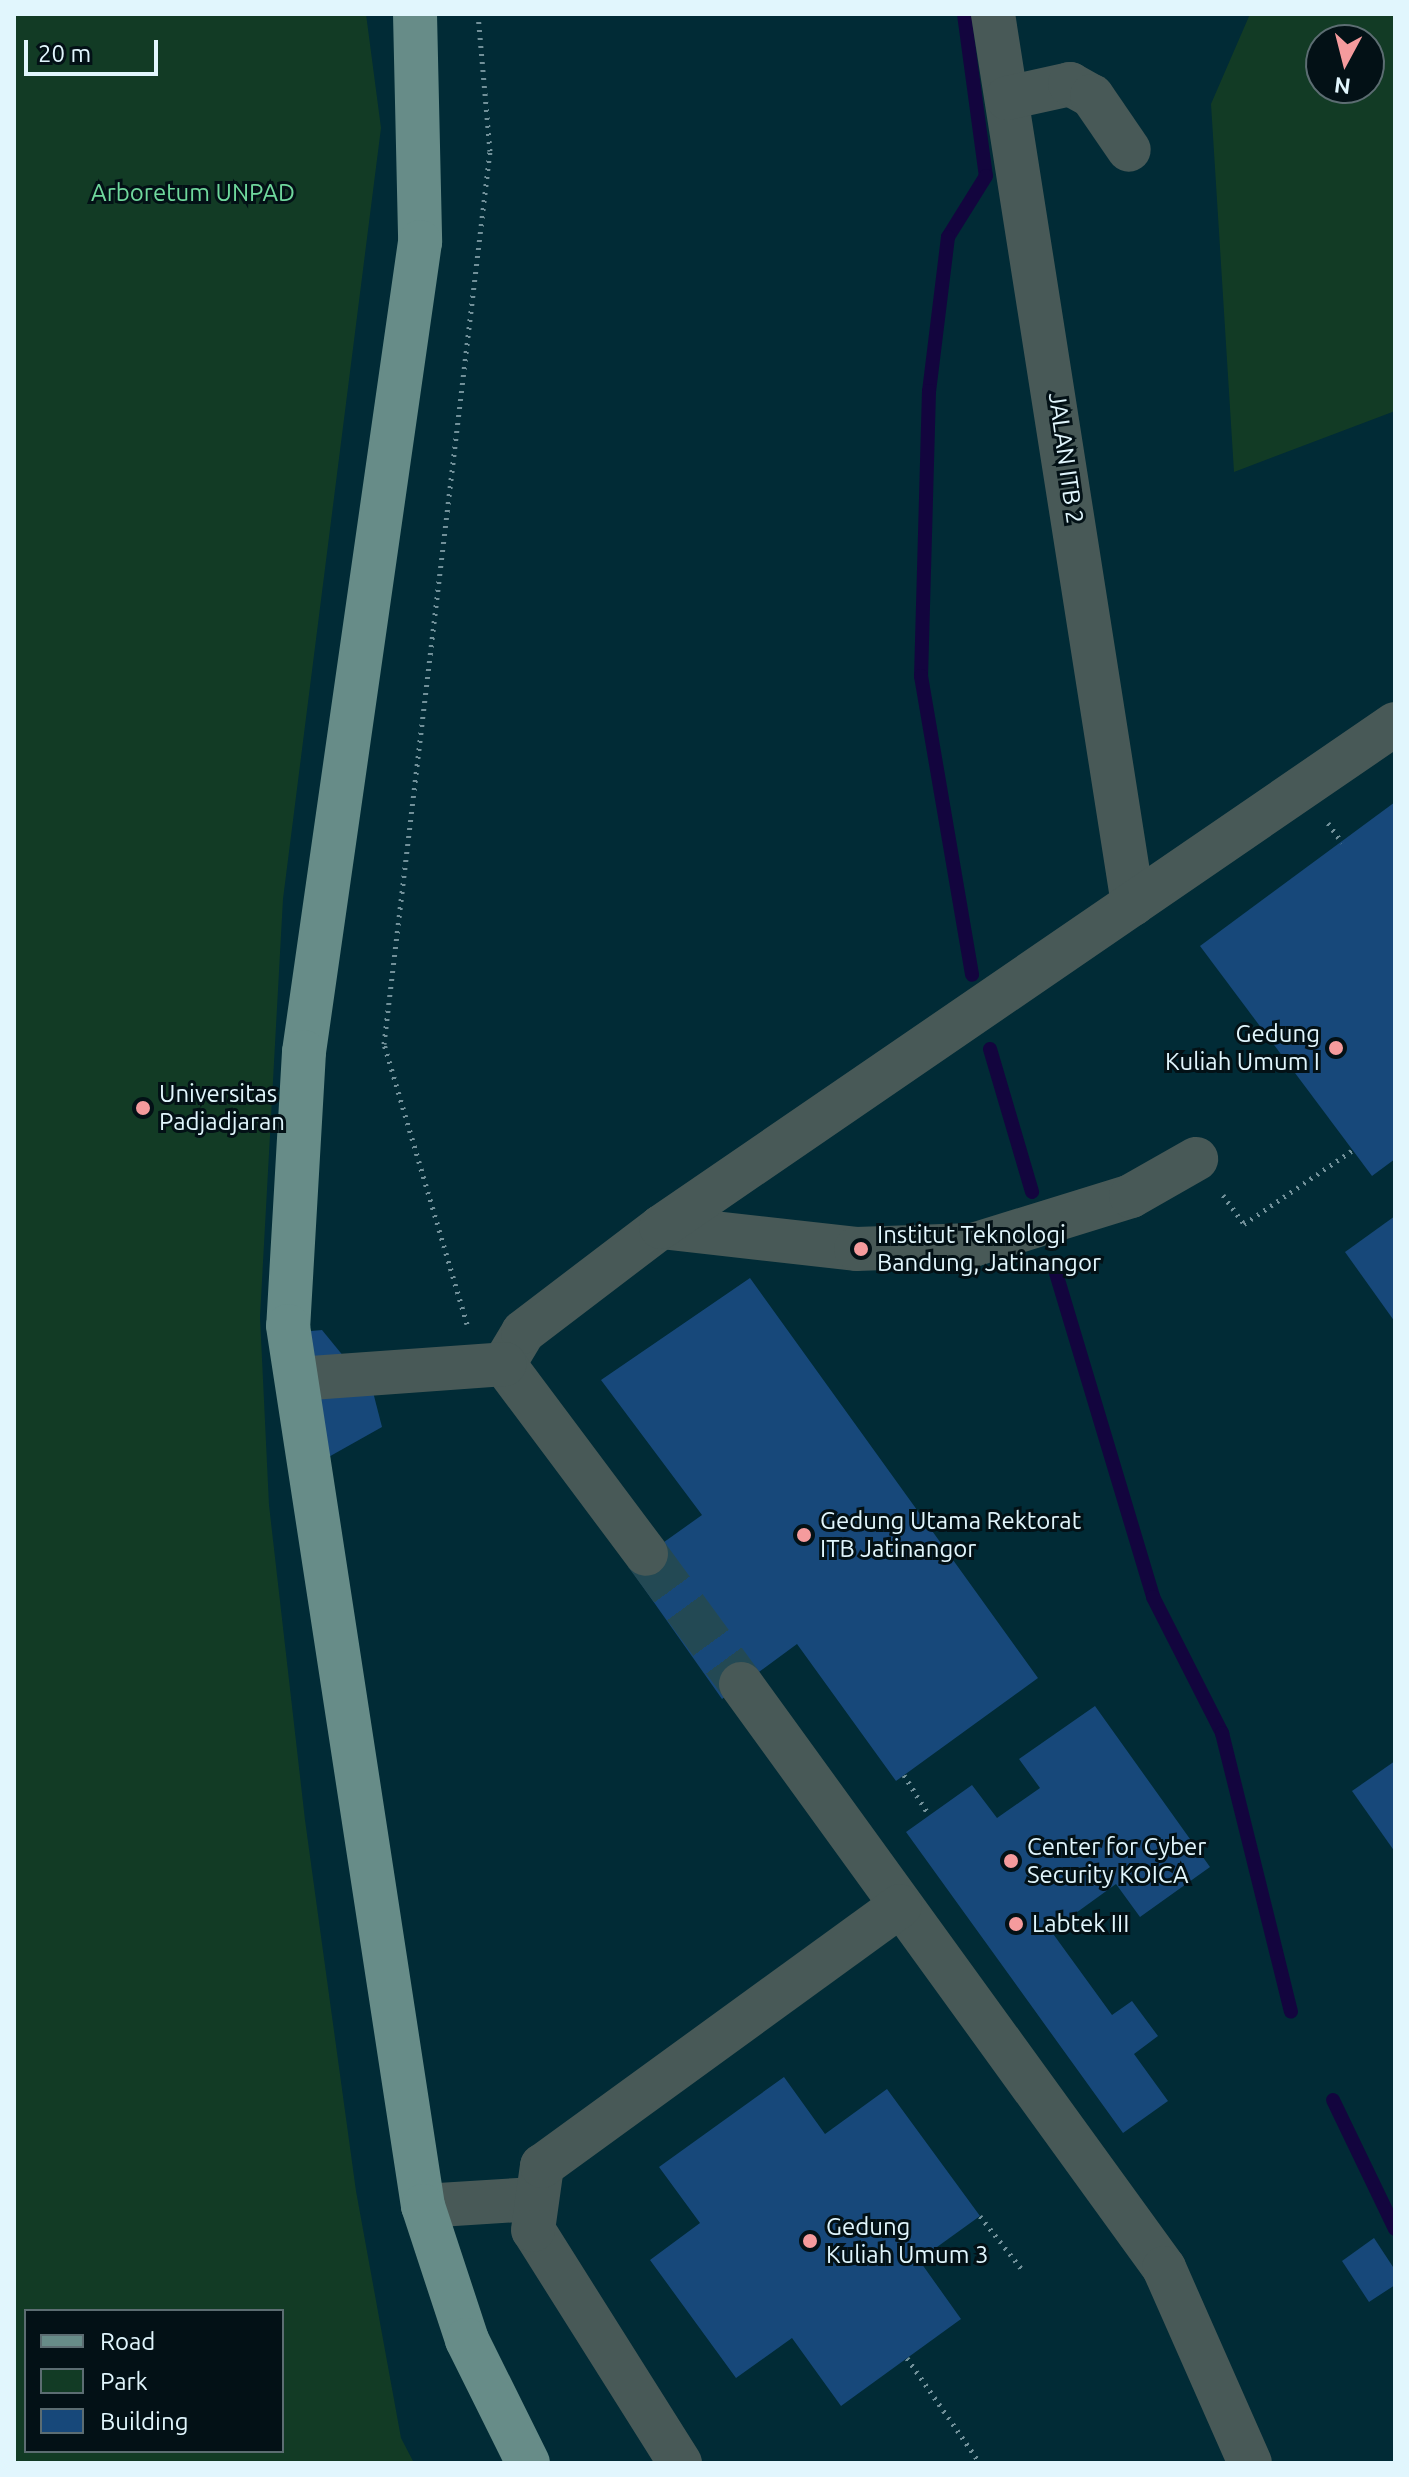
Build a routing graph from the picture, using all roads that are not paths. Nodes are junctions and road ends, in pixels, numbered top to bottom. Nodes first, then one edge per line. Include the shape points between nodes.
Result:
1 (415, 14) edge
2 (993, 14) edge
3 (1007, 98) junction
4 (1129, 150) dead end
5 (1395, 724) edge
6 (1133, 904) junction
7 (1196, 1159) road end
8 (661, 1227) junction
9 (492, 1365) junction
10 (297, 1379) junction
11 (646, 1554) tunnel mouth
12 (741, 1684) tunnel mouth
13 (900, 1906) junction
14 (533, 2199) junction
15 (423, 2206) junction
16 (528, 2463) edge
17 (680, 2463) edge
18 (1250, 2463) edge

1 - 10 main road via 420,242 296,1119 288,1326
2 - 3 lane, JALAN ITB 2
3 - 4 lane via 1070,84 1092,96
3 - 6 lane, JALAN ITB 2
5 - 6 lane
6 - 8 lane
7 - 8 lane via 1131,1196 973,1245 856,1249
8 - 9 lane via 523,1332
9 - 10 lane
9 - 11 lane
10 - 15 main road
12 - 13 lane
13 - 14 lane via 542,2166
13 - 18 lane via 1164,2268
14 - 15 lane
14 - 17 lane via 533,2230
15 - 16 main road via 467,2340

